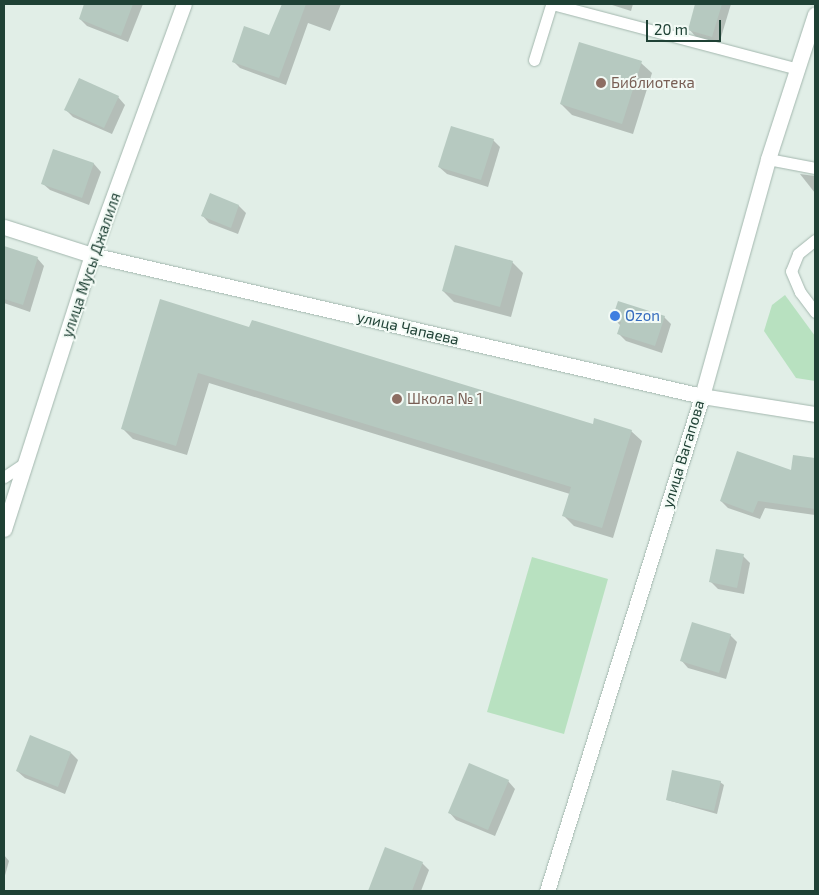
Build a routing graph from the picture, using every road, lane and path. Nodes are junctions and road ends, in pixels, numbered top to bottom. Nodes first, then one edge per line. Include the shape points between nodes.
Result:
1 (184, 4) edge
2 (552, 4) edge
3 (815, 14) edge
4 (534, 60) dead end
5 (798, 69) junction
6 (768, 159) junction
7 (815, 168) edge
8 (4, 227) edge
9 (815, 240) edge
10 (92, 255) junction
11 (815, 312) edge
12 (702, 396) junction
13 (815, 414) edge
14 (25, 463) junction
15 (4, 477) edge
16 (4, 529) edge
17 (547, 891) edge

1 - 10 street, улица Мусы Джалиля
2 - 4 lane
2 - 5 lane
3 - 5 street, улица Вагапова
5 - 6 street, улица Вагапова
6 - 7 lane
6 - 12 street, улица Вагапова
8 - 10 street, улица Чапаева
9 - 11 lane via 798,254 791,271 800,292
10 - 12 street, улица Чапаева
10 - 14 street, улица Мусы Джалиля
12 - 13 street, улица Чапаева
12 - 17 street, улица Вагапова
14 - 15 lane
14 - 16 street, улица Мусы Джалиля

